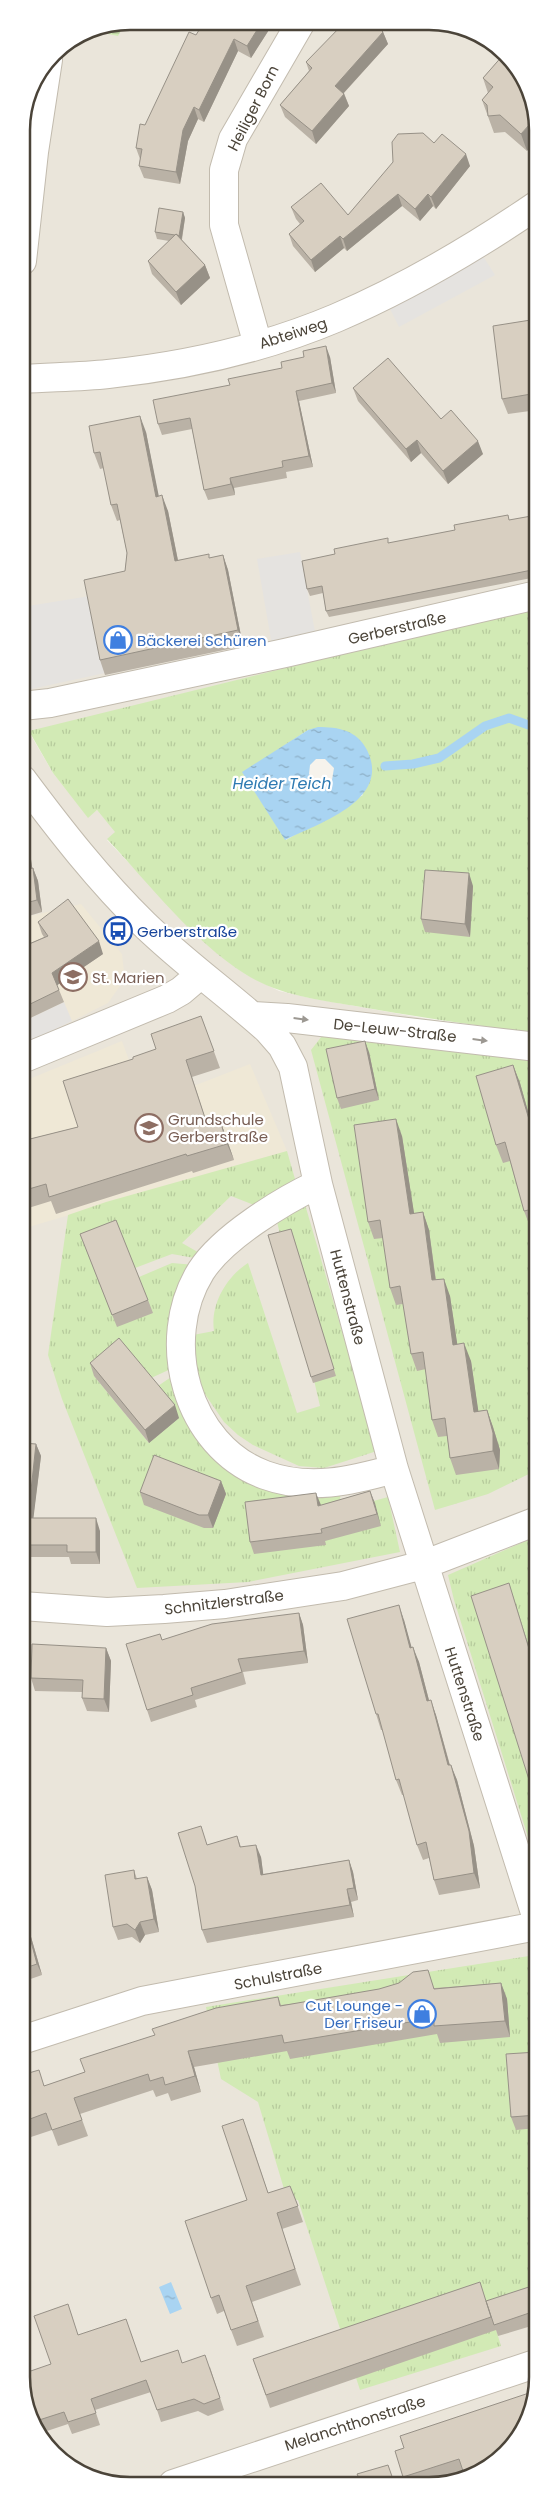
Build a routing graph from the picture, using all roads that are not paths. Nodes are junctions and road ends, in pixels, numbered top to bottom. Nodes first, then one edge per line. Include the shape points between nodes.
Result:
1 (296, 30) edge
2 (45, 77) edge
3 (30, 188) edge
4 (529, 210) edge
5 (258, 345) junction
6 (30, 378) edge
7 (529, 597) edge
8 (30, 705) edge
9 (30, 790) edge
10 (201, 974) junction
11 (253, 1016) junction
12 (529, 1046) edge
13 (30, 1056) edge
14 (318, 1184) junction
15 (394, 1469) junction
16 (529, 1524) edge
17 (423, 1565) junction
18 (30, 1607) edge
19 (529, 1894) edge
20 (529, 1928) edge
21 (30, 2037) edge
22 (529, 2366) edge
23 (194, 2477) edge

1 - 5 street, Heiliger Born via 233,140 224,170 224,225
2 - 3 street
4 - 5 street, Abteiweg via 408,283 333,319
5 - 6 street, Abteiweg via 136,370
7 - 8 street, Gerberstraße via 285,654
9 - 10 street via 115,894
10 - 11 street, Huttenstraße
10 - 13 street via 167,999
11 -> 12 street, De-Leuw-Straße
11 - 14 street, Huttenstraße via 282,1046 293,1067
14 - 15 street, Huttenstraße
14 - 15 street via 281,1202 254,1222 202,1271 190,1296 182,1325 180,1354 186,1385 197,1413 213,1436 233,1457 266,1476 321,1484 345,1482
15 - 17 street, Huttenstraße
16 - 17 street, Schnitzlerstraße
17 - 18 street, Schnitzlerstraße via 343,1586 225,1604 106,1612
17 - 19 street, Huttenstraße
20 - 21 street, Schulstraße via 142,2001
22 - 23 street, Melanchthonstraße

